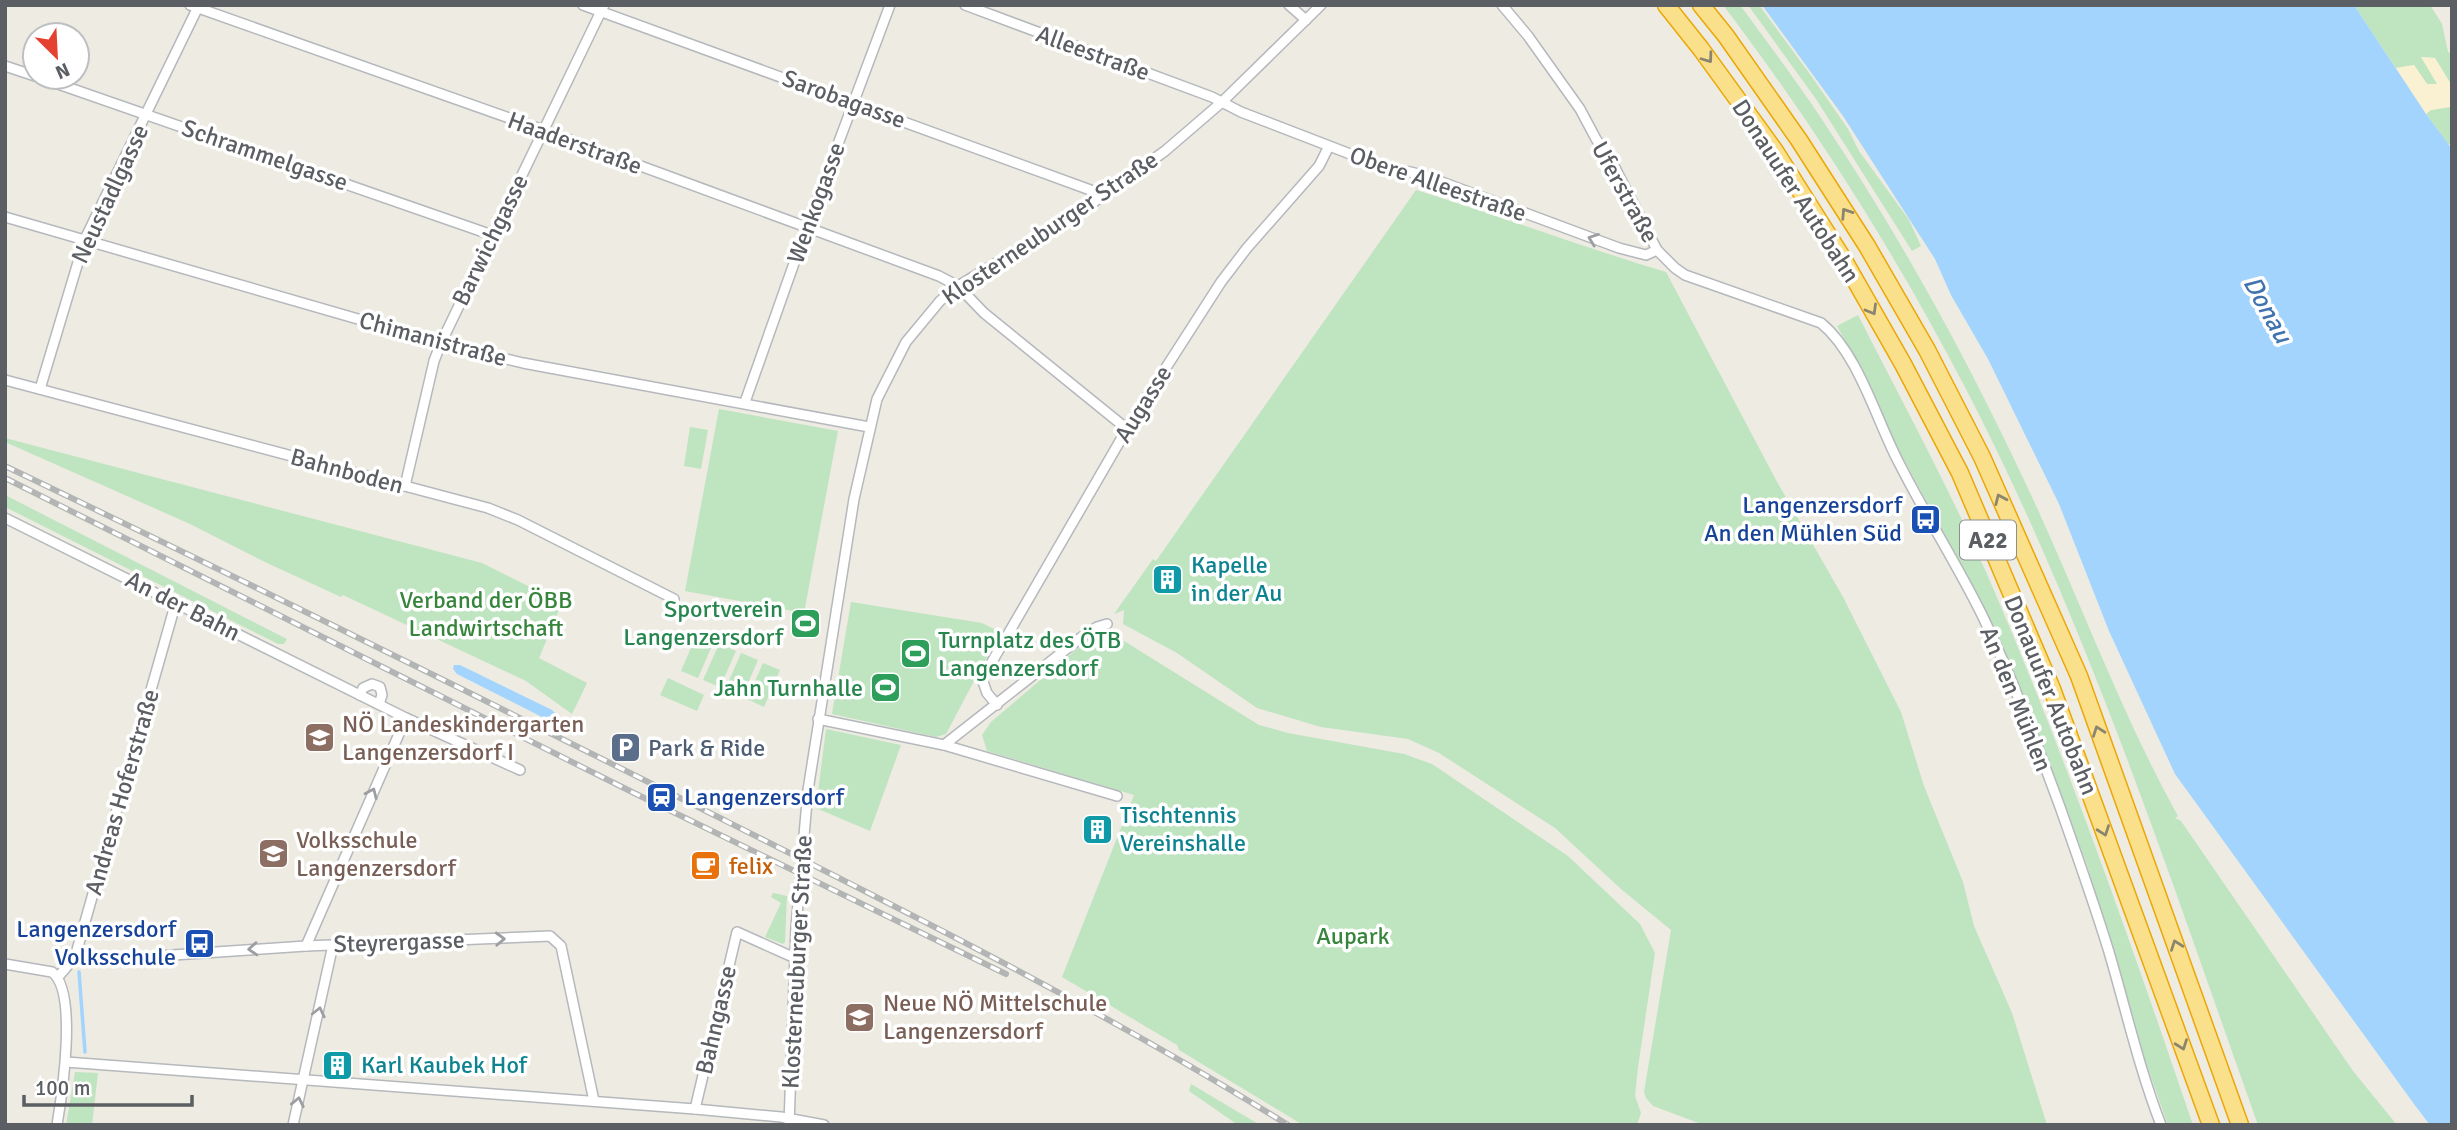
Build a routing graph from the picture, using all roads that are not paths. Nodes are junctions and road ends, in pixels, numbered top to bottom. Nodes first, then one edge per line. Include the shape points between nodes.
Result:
1 (583, 5) edge
2 (890, 5) edge
3 (965, 5) edge
4 (1289, 5) edge
5 (1321, 5) edge
6 (1502, 5) edge
7 (1666, 5) edge
8 (1701, 5) edge
9 (195, 6) edge
10 (603, 8) edge
11 (1306, 20) junction
12 (78, 91) edge
13 (853, 102) junction
14 (1222, 102) junction
15 (147, 114) junction
16 (543, 130) junction
17 (1328, 146) junction
18 (1104, 195) junction
19 (5, 217) edge
20 (807, 227) junction
21 (492, 235) junction
22 (85, 239) junction
23 (1657, 250) junction
24 (958, 286) junction
25 (1798, 314) joint
26 (441, 343) junction
27 (5, 380) edge
28 (40, 389) junction
29 (744, 402) junction
30 (869, 426) junction
31 (1127, 429) junction
32 (405, 486) junction
33 (5, 518) edge
34 (674, 599) dead end
35 (176, 601) junction
36 (1107, 624) dead end
37 (360, 695) junction
38 (379, 705) junction
39 (997, 705) junction
40 (405, 718) junction
41 (818, 719) junction
42 (944, 746) junction
43 (520, 770) dead end
44 (1118, 796) dead end
45 (333, 945) junction
46 (306, 946) junction
47 (75, 957) junction
48 (795, 958) junction
49 (5, 964) edge
50 (58, 976) junction
51 (66, 1062) junction
52 (303, 1079) junction
53 (594, 1101) junction
54 (695, 1109) junction
55 (789, 1121) edge
56 (57, 1125) edge
57 (293, 1125) edge
58 (824, 1125) edge
59 (2161, 1125) edge
60 (2211, 1125) edge
61 (2240, 1125) edge

1 - 10 street, Sarobagasse
2 - 13 street, Wenkogasse
3 - 14 street, Alleestraße
4 - 11 street
5 - 11 street, Klosterneuburger Straße
6 - 23 street, Uferstraße via 1580,109
7 -> 60 highway, Donauufer Autobahn / A22 via 1775,151 1842,257 1960,473 2052,689
61 -> 8 highway, Donauufer Autobahn / A22 via 2078,676 1982,457 1867,246 1799,139
9 - 15 street, Neustadlgasse
9 - 16 street, Haaderstraße
10 - 13 street, Sarobagasse
10 - 16 street, Barwichgasse
11 - 14 street, Klosterneuburger Straße
12 - 15 street, Schrammelgasse
13 - 18 street, Sarobagasse
13 - 20 street, Wenkogasse
14 - 17 street, Obere Alleestraße
14 - 18 street, Klosterneuburger Straße
15 - 21 street, Schrammelgasse
15 - 22 street, Neustadlgasse
16 - 20 street, Haaderstraße
16 - 21 street, Barwichgasse
23 -> 17 street, Obere Alleestraße via 1646,255 1619,248 1423,175
17 - 31 street, Augasse via 1319,166 1221,282
18 - 24 street, Klosterneuburger Straße
19 - 22 street, Chimanistraße
20 - 24 street, Haaderstraße
20 - 29 street, Wenkogasse
21 - 26 street, Barwichgasse
22 - 26 street, Chimanistraße
22 - 28 street, Neustadlgasse
23 - 25 street, Uferstraße via 1685,275
24 - 30 street, Klosterneuburger Straße via 906,342 877,399
24 - 31 street via 984,313
25 - 59 street, An den Mühlen via 1821,323 1847,352 1897,461 1975,602 2008,673 2088,888
26 - 29 street, Chimanistraße via 523,363
26 - 32 street, Barwichgasse
27 - 28 street, Bahnboden
28 - 32 street, Bahnboden
29 - 30 street, Chimanistraße
30 - 41 street, Klosterneuburger Straße
31 - 39 street, Augasse via 982,679
32 - 34 street, Bahnboden via 518,520
33 - 35 street, An der Bahn
35 - 37 street, An der Bahn
35 - 47 street, Andreas Hoferstraße
36 - 39 street via 1083,636
37 - 38 street, An der Bahn
37 - 38 street, An der Bahn via 372,684 380,687
38 - 40 street, An der Bahn
39 - 42 street
40 - 43 street, An der Bahn
46 -> 40 street
41 - 42 street
41 - 48 street, Klosterneuburger Straße via 807,790
42 - 44 street
45 - 46 street, Steyrergasse
52 -> 45 street
45 -> 53 street, Steyrergasse via 550,936 561,946
46 -> 47 street, Steyrergasse via 99,960
47 - 50 street, Andreas Hoferstraße
48 - 54 street, Bahngasse via 737,932
48 - 55 street, Klosterneuburger Straße
49 - 50 street
50 - 51 street via 65,995
51 - 52 street
51 - 56 street
52 - 53 street
57 -> 52 street
53 - 54 street
54 - 55 street
55 - 58 street

